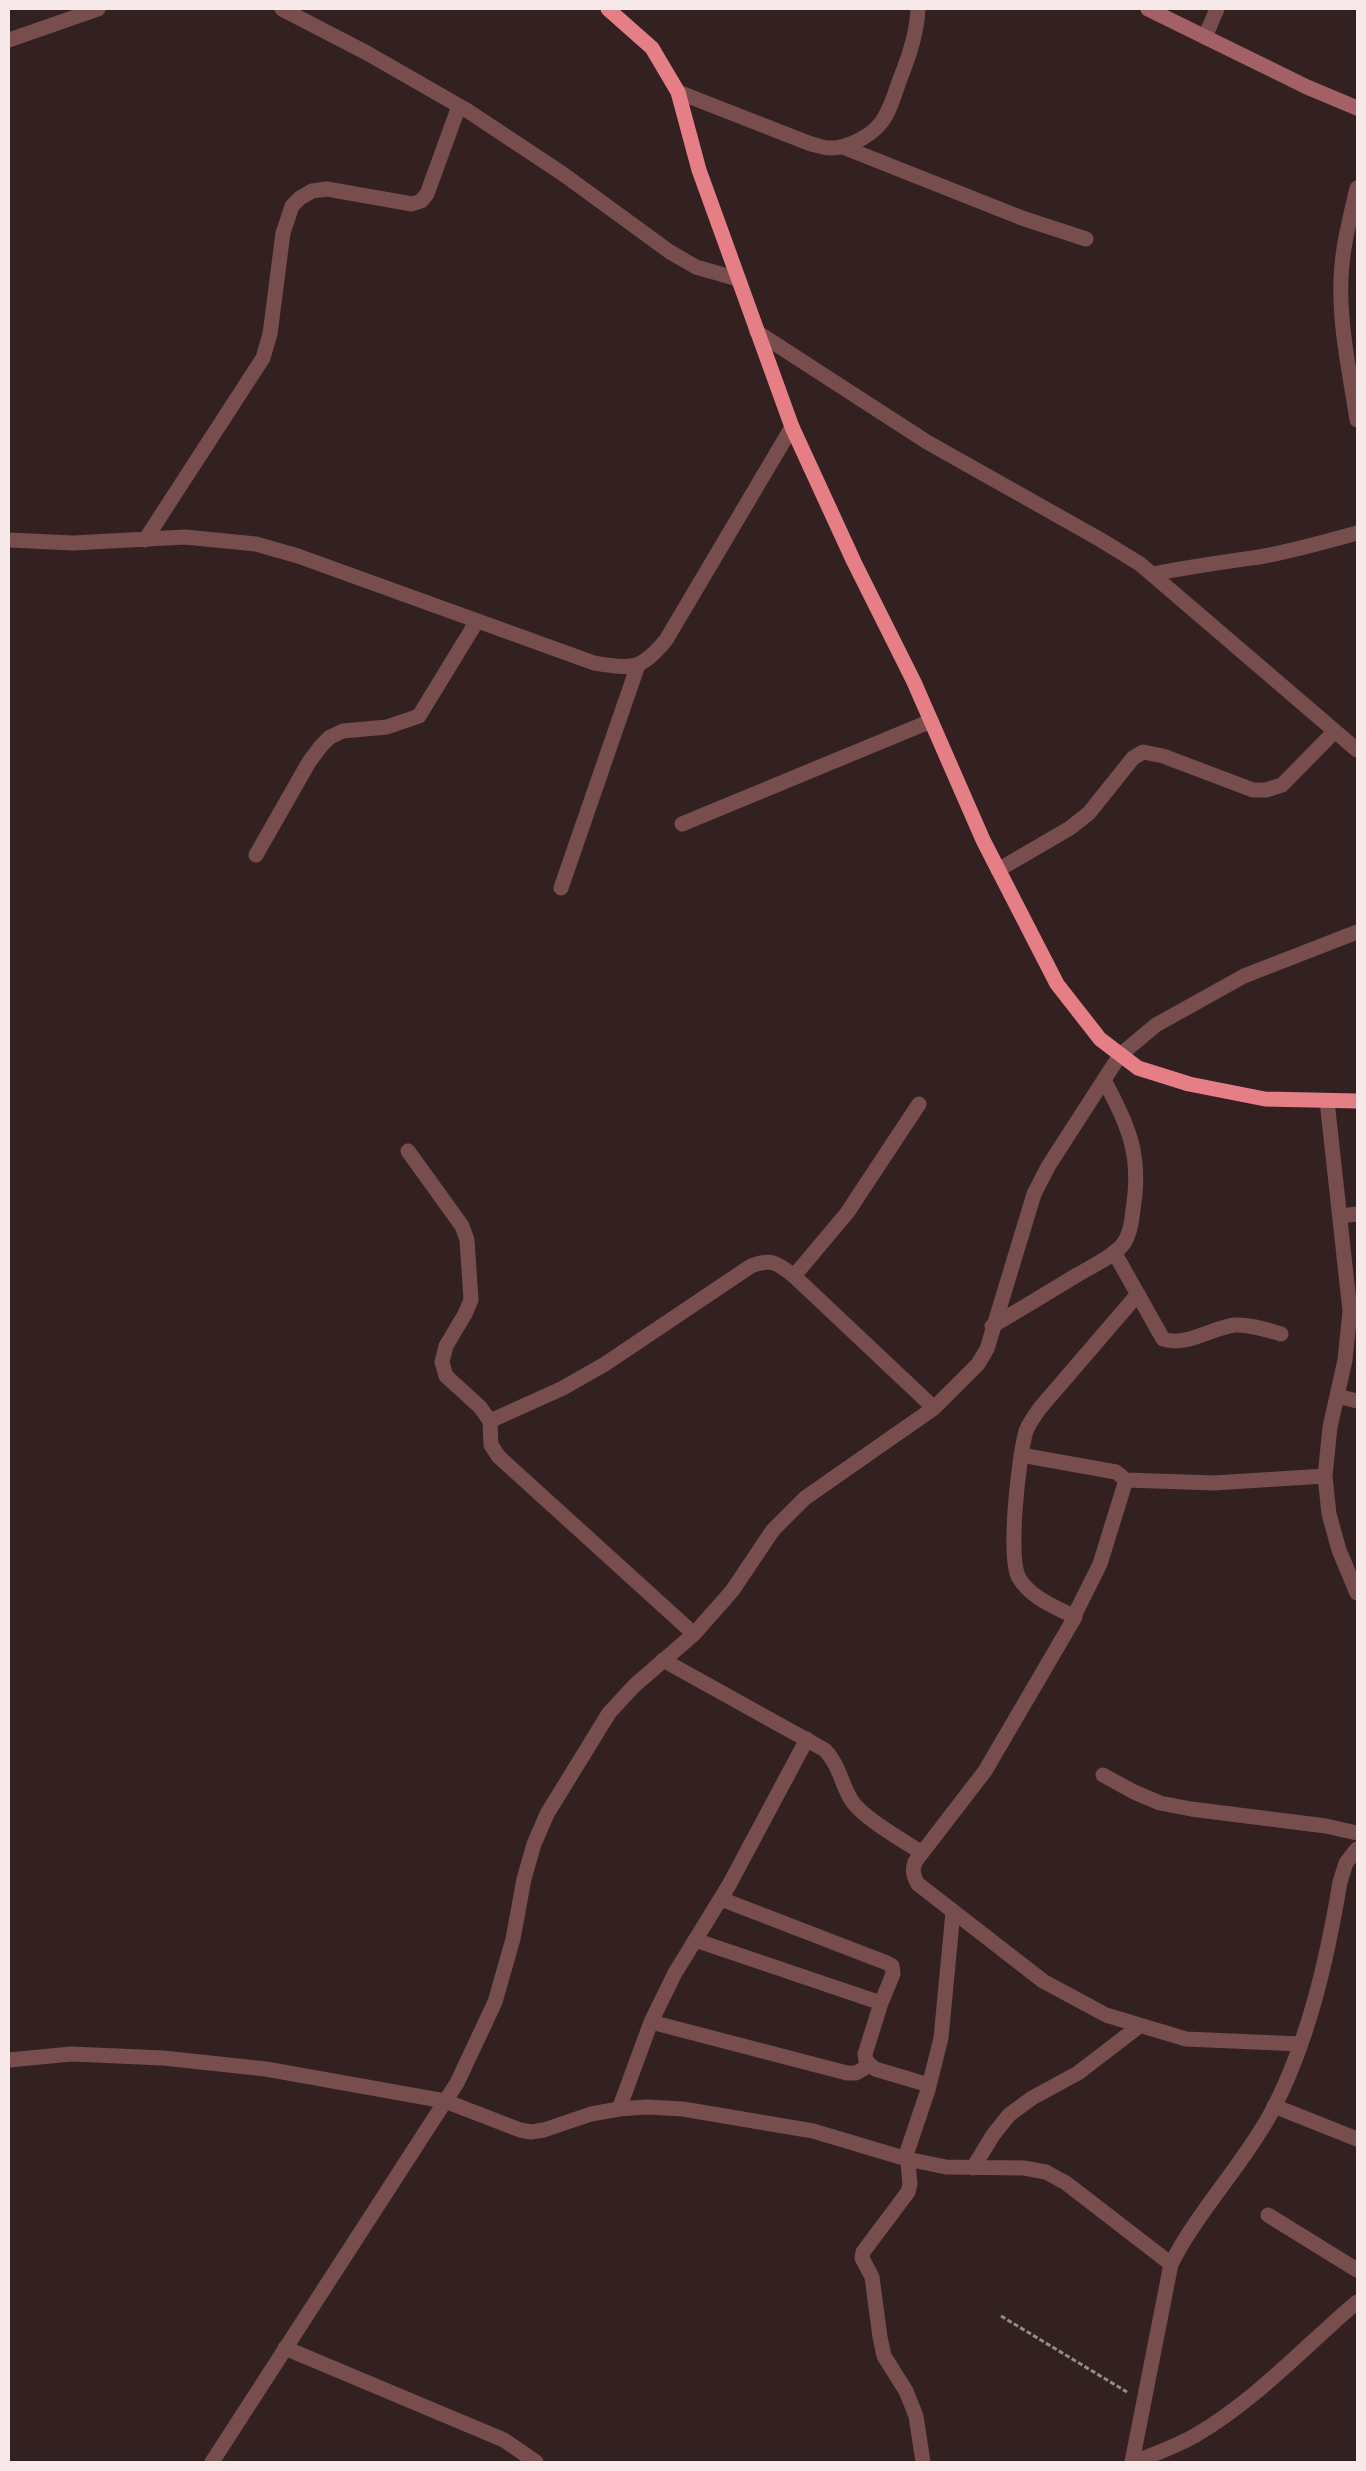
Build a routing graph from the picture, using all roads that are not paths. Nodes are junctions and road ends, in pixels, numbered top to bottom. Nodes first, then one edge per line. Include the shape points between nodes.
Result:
1 (282, 9) edge
2 (608, 9) edge
3 (918, 9) edge
4 (1148, 9) edge
5 (1217, 9) edge
6 (91, 10) edge
7 (1205, 37) junction
8 (9, 40) edge
9 (678, 92) junction
10 (459, 106) junction
11 (1357, 108) edge
12 (843, 146) junction
13 (1357, 188) edge
14 (1086, 239) dead end
15 (738, 279) junction
16 (757, 332) junction
17 (1357, 420) edge
18 (792, 427) junction
19 (1357, 534) edge
20 (9, 540) edge
21 (145, 540) junction
22 (1153, 574) junction
23 (476, 621) junction
24 (638, 665) junction
25 (931, 722) junction
26 (1335, 731) junction
27 (1357, 750) edge
28 (682, 824) dead end
29 (256, 855) dead end
30 (998, 870) junction
31 (561, 888) dead end
32 (1357, 932) edge
33 (1120, 1055) junction
34 (1104, 1080) junction
35 (1327, 1101) junction
36 (1357, 1102) edge
37 (919, 1104) dead end
38 (408, 1151) dead end
39 (1357, 1214) edge
40 (1340, 1216) junction
41 (1114, 1252) junction
42 (794, 1276) junction
43 (1138, 1294) junction
44 (992, 1326) junction
45 (1281, 1334) dead end
46 (1337, 1396) junction
47 (1357, 1401) edge
48 (934, 1408) junction
49 (490, 1421) junction
50 (1021, 1454) junction
51 (1325, 1476) junction
52 (1126, 1480) junction
53 (1357, 1593) edge
54 (1074, 1616) junction
55 (694, 1634) junction
56 (663, 1660) junction
57 (807, 1739) junction
58 (1103, 1775) dead end
59 (1357, 1833) edge
60 (1357, 1849) edge
61 (922, 1853) junction
62 (721, 1899) junction
63 (953, 1912) junction
64 (695, 1940) junction
65 (881, 2003) junction
66 (651, 2022) junction
67 (1138, 2026) junction
68 (1300, 2044) junction
69 (9, 2060) edge
70 (870, 2065) junction
71 (929, 2085) junction
72 (445, 2101) junction
73 (1274, 2106) junction
74 (619, 2108) junction
75 (1357, 2139) edge
76 (907, 2159) junction
77 (973, 2168) junction
78 (1268, 2215) dead end
79 (1171, 2264) junction
80 (1357, 2270) edge
81 (1357, 2302) edge
82 (285, 2348) junction
83 (212, 2462) edge
84 (536, 2462) edge
85 (923, 2462) edge
86 (1133, 2462) edge

1 - 10 street
2 - 9 highway via 652,48
3 - 12 street via 907,63 880,125 859,141
4 - 7 main road
5 - 7 street
6 - 8 street
7 - 11 main road via 1307,88
9 - 12 street via 811,144 830,148
9 - 15 highway via 699,170
10 - 15 street via 563,174 670,252 696,267
10 - 21 street via 427,194 421,201 412,204 327,189 312,191 292,206 283,233 270,334 263,358
12 - 14 street via 1022,218
13 - 17 street via 1341,280 1344,332
15 - 16 highway
16 - 18 highway
16 - 22 street via 928,442 1102,540
18 - 24 street via 666,640 652,657
18 - 25 highway
19 - 22 street via 1298,549
20 - 21 street via 73,543
21 - 23 street via 185,537 256,544 298,556
22 - 26 street
23 - 24 street via 594,663 622,667
23 - 29 street via 419,716 387,727 343,731 321,746
24 - 31 street
25 - 28 street
25 - 30 highway
26 - 27 street
26 - 30 street via 1282,785 1266,790 1253,790 1163,756 1143,752 1133,758 1089,813 1070,828
30 - 33 highway via 1057,984 1100,1039
32 - 33 street via 1244,976 1156,1024
33 - 34 street
33 - 35 highway via 1138,1068 1189,1084 1265,1098
34 - 41 street via 1124,1117 1134,1149 1137,1180 1131,1227 1124,1242
34 - 44 street via 1034,1194
35 - 36 highway
35 - 40 street
37 - 42 street via 847,1213
38 - 49 street via 462,1226 467,1240 470,1300 446,1346 442,1362 446,1376 480,1406
39 - 40 street
40 - 46 street via 1350,1311
41 - 43 street
41 - 44 street
42 - 48 street
42 - 49 street via 777,1263 765,1261 751,1266 605,1364 563,1388
43 - 45 street via 1158,1333 1172,1342 1236,1325
43 - 50 street via 1040,1408 1027,1429
44 - 48 street via 987,1349 978,1364
46 - 47 street
46 - 51 street
48 - 55 street via 805,1498 773,1530 732,1592
49 - 55 street via 491,1445 500,1457
50 - 52 street via 1116,1472
50 - 54 street via 1014,1543 1018,1576 1028,1590
51 - 52 street via 1214,1483
51 - 53 street via 1329,1514 1339,1550
52 - 54 street via 1100,1564
54 - 61 street via 985,1771
55 - 56 street
56 - 57 street
56 - 72 street via 609,1713 547,1814 524,1879 513,1939 494,2002 457,2083
57 - 61 street via 834,1760 853,1803
57 - 62 street
58 - 59 street via 1160,1803
60 - 68 street via 1346,1863 1340,1882 1310,2017
61 - 63 street via 913,1868 914,1878
62 - 64 street
62 - 65 street via 892,1966 893,1974
63 - 67 street via 1043,1981 1106,2015
63 - 71 street via 941,2038
64 - 65 street
64 - 66 street
65 - 70 street via 866,2054
66 - 70 street via 847,2073 856,2073
66 - 74 street
67 - 68 street via 1186,2039
67 - 77 street via 1078,2073 1032,2098 1009,2115
68 - 73 street
69 - 72 street via 71,2054 163,2058 266,2069
70 - 71 street
71 - 76 street
72 - 74 street via 532,2132
72 - 82 street
73 - 75 street
73 - 79 street
74 - 76 street via 683,2109 813,2131
76 - 77 street via 946,2167
76 - 85 street via 910,2175 908,2192 863,2252 862,2258 872,2277 884,2356 906,2391 916,2416
77 - 79 street via 1024,2168 1046,2172 1066,2183
78 - 80 street
79 - 86 street
81 - 86 street via 1282,2371 1222,2418 1196,2435
82 - 83 street
82 - 84 street via 495,2436

